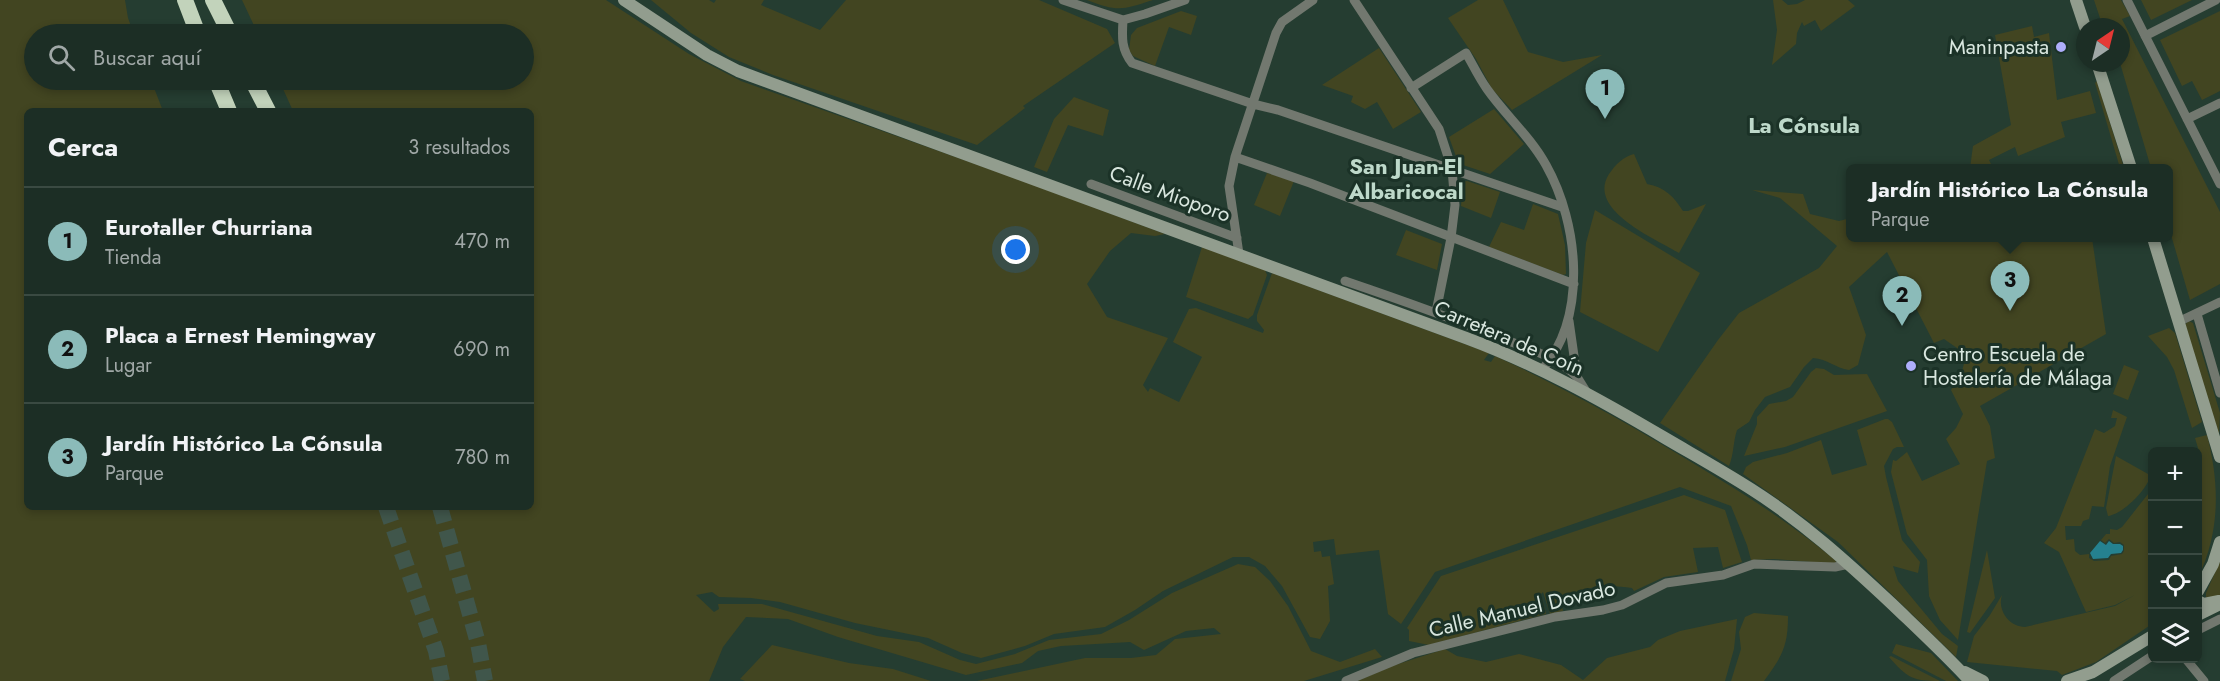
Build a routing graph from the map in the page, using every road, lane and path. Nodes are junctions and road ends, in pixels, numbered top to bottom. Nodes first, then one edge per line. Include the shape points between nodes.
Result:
1 (185, 0) edge
2 (213, 0) edge
3 (624, 0) edge
4 (1063, 0) edge
5 (1185, 0) edge
6 (1313, 0) edge
7 (1354, 0) edge
8 (2076, 0) edge
9 (2127, 0) edge
10 (2216, 0) edge
11 (2082, 18) edge
12 (1123, 20) junction
13 (194, 24) edge
14 (225, 24) edge
15 (2145, 36) junction
16 (2100, 72) edge
17 (1412, 88) junction
18 (220, 90) edge
19 (257, 90) edge
20 (2220, 102) edge
21 (1253, 104) junction
22 (228, 108) edge
23 (266, 108) edge
24 (2187, 119) junction
25 (1235, 158) junction
26 (2130, 164) edge
27 (1452, 169) junction
28 (1091, 184) dead end
29 (2220, 184) edge
30 (1562, 207) junction
31 (1237, 238) junction
32 (1451, 238) junction
33 (2155, 242) edge
34 (1239, 254) junction
35 (1346, 281) dead end
36 (1574, 284) junction
37 (2220, 302) edge
38 (1436, 312) junction
39 (2197, 314) junction
40 (1569, 316) junction
41 (2180, 321) junction
42 (2215, 359) edge
43 (1551, 360) junction
44 (1542, 370) junction
45 (1577, 377) junction
46 (1587, 393) junction
47 (2220, 393) edge
48 (2220, 457) edge
49 (2220, 542) edge
50 (1849, 564) junction
51 (2202, 583) edge
52 (2220, 602) edge
53 (2202, 603) edge
54 (2202, 613) edge
55 (2220, 619) edge
56 (2202, 628) edge
57 (2148, 639) edge
58 (2148, 659) edge
59 (2189, 663) edge
60 (1959, 669) junction
61 (2090, 676) edge
62 (1346, 681) edge
63 (1970, 681) edge
64 (1983, 681) edge
65 (2067, 681) edge
66 (2114, 681) edge
67 (2204, 681) edge

1 - 13 highway
2 - 14 highway
3 - 34 street, Carretera de Coín via 707,55 738,70
4 - 12 street
5 - 12 street
6 - 21 street via 1282,22
7 - 17 street
8 - 11 street
9 - 15 street
10 - 15 street
12 - 21 street via 1122,43 1132,63
15 - 24 street
16 - 26 street
17 - 27 street via 1439,129
17 - 30 street via 1466,53 1486,88 1527,135 1547,167
18 - 22 highway
19 - 23 highway
20 - 24 street
21 - 25 street
21 - 27 street
24 - 29 street
25 - 31 street via 1229,186
25 - 32 street
27 - 30 street
27 - 32 street via 1455,205
28 - 31 street, Calle Mioporo
30 - 36 street via 1572,249
31 - 34 street
32 - 36 street
32 - 38 street
33 - 41 street
34 - 44 street, Carretera de Coín via 1504,352
35 - 38 street, Carretera de Coín
36 - 40 street
37 - 39 street
38 - 43 street, Carretera de Coín
39 - 41 street
39 - 42 street
40 - 43 street
40 - 45 street
41 - 48 street
42 - 47 street
43 - 44 street
43 - 45 street, Carretera de Coín
44 - 46 street, Carretera de Coín
45 - 46 street
46 - 50 street, Carretera de Coín via 1751,489
49 - 51 street
50 - 60 street, Carretera de Coín
50 - 62 street, Calle Manuel Dovado via 1754,564 1723,575 1666,583 1622,605 1555,617 1413,653
52 - 53 street
52 - 54 street
55 - 56 street
57 - 61 street
58 - 66 street
59 - 67 street
60 - 63 street, Carretera de Coín
60 - 64 street, Carretera de Coín
61 - 65 street

